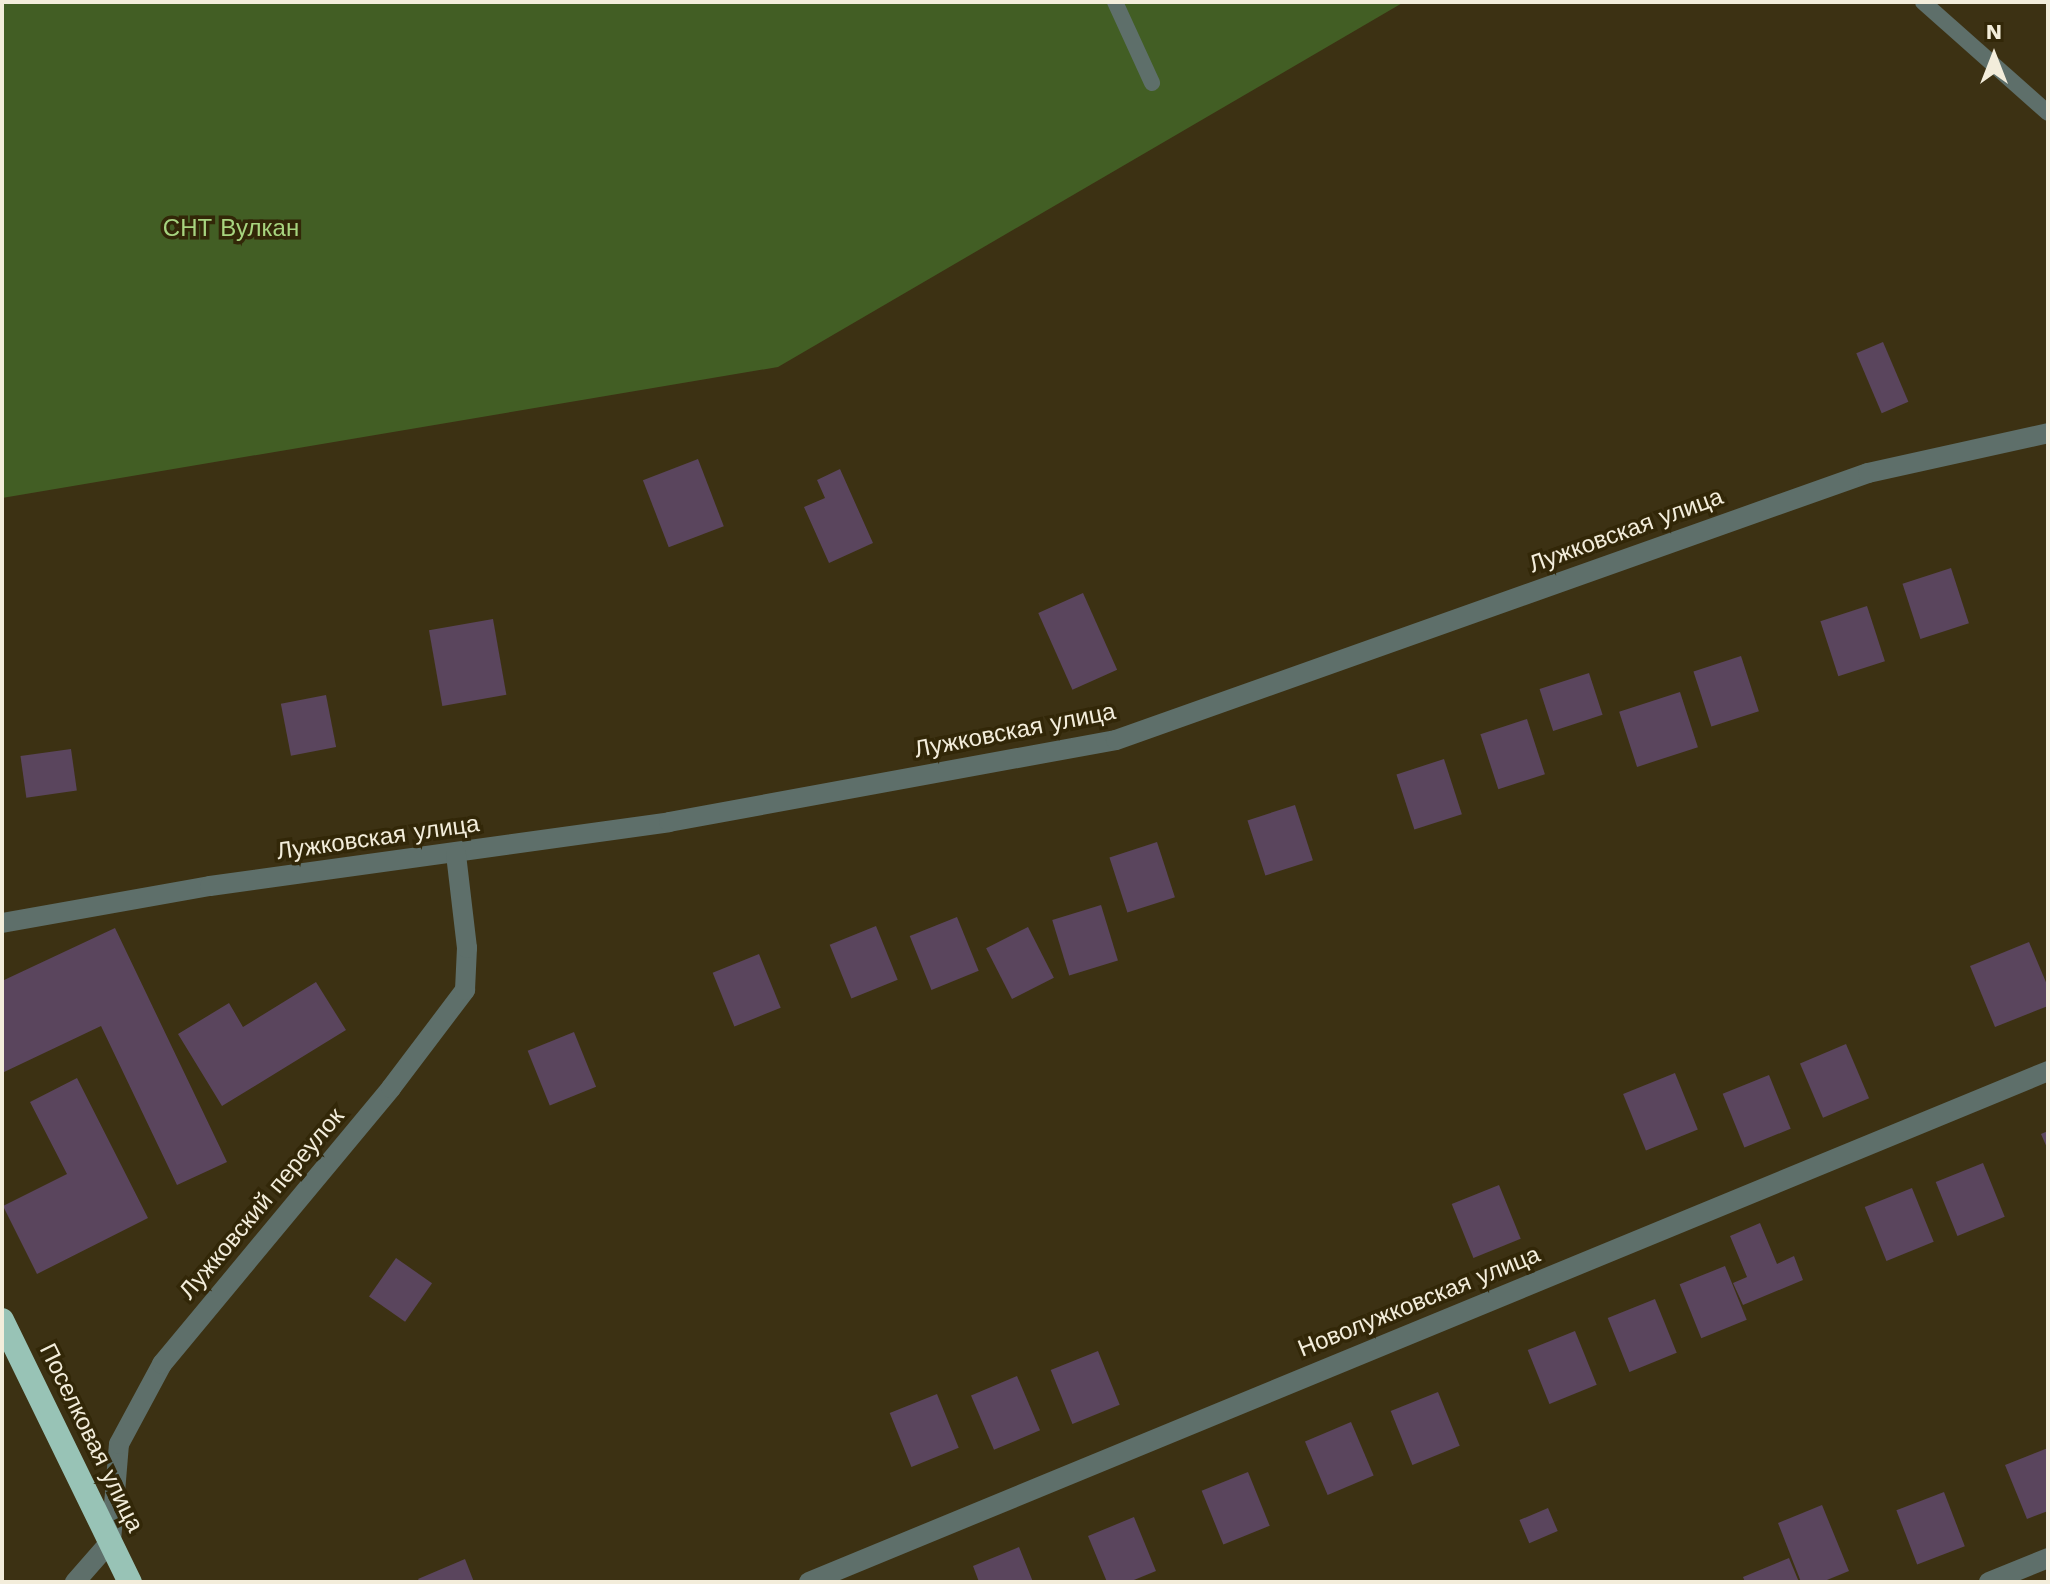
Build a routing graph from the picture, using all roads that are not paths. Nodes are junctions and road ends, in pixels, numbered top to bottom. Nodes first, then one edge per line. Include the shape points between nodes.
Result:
1 (1115, 2) edge
2 (1923, 2) edge
3 (1152, 83) dead end
4 (2048, 113) edge
5 (2048, 433) edge
6 (456, 855) junction
7 (2, 923) edge
8 (2048, 1071) edge
9 (5, 1333) edge
10 (111, 1541) junction
11 (2048, 1558) edge
12 (75, 1582) edge
13 (130, 1582) edge
14 (809, 1582) edge
15 (1989, 1582) edge

1 - 3 lane
2 - 4 lane
5 - 6 street, Лужковская улица via 1868,473 1116,740 669,822
6 - 7 street, Лужковская улица via 210,886
6 - 10 street, Лужковский переулок via 467,948 465,990 391,1088 162,1364 119,1444
8 - 14 street, Новолужковская улица
9 - 10 highway, Поселковая улица
10 - 12 street
10 - 13 highway, Поселковая улица
11 - 15 street

